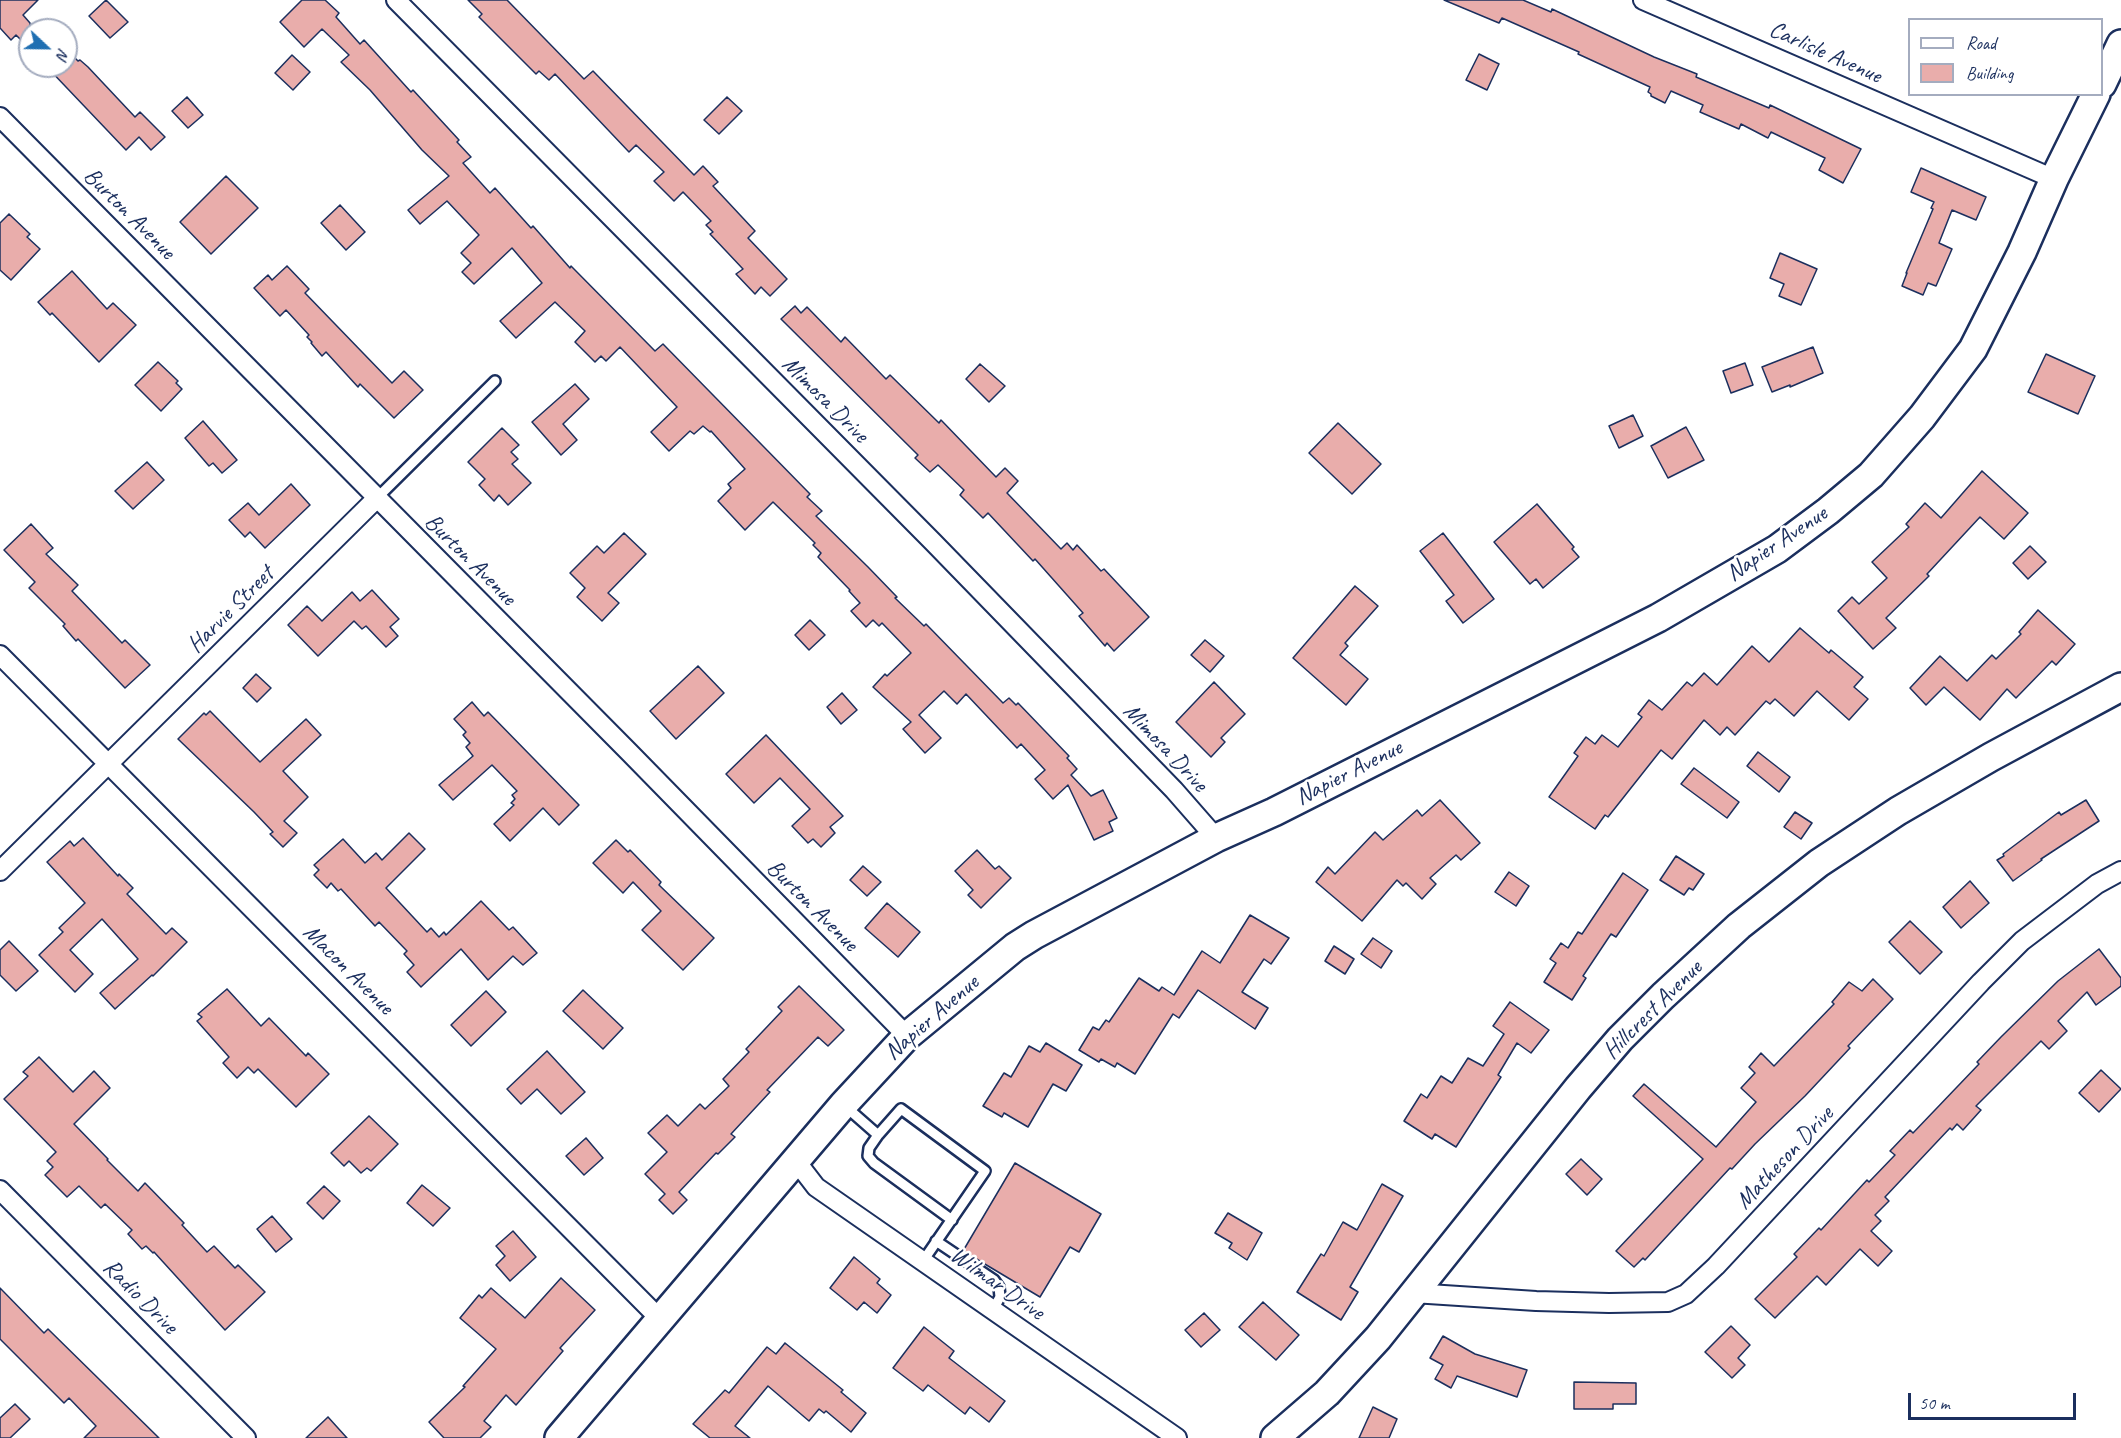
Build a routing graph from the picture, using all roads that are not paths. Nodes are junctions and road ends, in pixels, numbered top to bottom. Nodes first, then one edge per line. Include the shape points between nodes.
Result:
1 (396, 0) edge
2 (1643, 0) edge
3 (2121, 45) edge
4 (2103, 82) edge
5 (2095, 96) edge
6 (0, 117) edge
7 (2054, 179) junction
8 (495, 381) dead end
9 (376, 499) junction
10 (0, 655) edge
11 (2121, 687) edge
12 (110, 765) junction
13 (1216, 838) junction
14 (0, 871) edge
15 (2121, 871) edge
16 (907, 1036) junction
17 (843, 1105) junction
18 (878, 1135) junction
19 (796, 1161) junction
20 (0, 1190) edge
21 (952, 1220) junction
22 (936, 1241) junction
23 (923, 1261) junction
24 (1413, 1293) junction
25 (993, 1311) junction
26 (661, 1320) junction
27 (246, 1438) edge
28 (560, 1438) edge
29 (1177, 1438) edge
30 (1275, 1438) edge

1 - 13 street, Mimosa Drive via 966,576
2 - 7 street, Carlisle Avenue
3 - 4 street
5 - 7 street, Napier Avenue
6 - 9 street, Burton Avenue
7 - 13 street, Napier Avenue via 1973,350 1871,475 1828,511 1777,549 1658,618
8 - 9 lane, Harvie Street
9 - 12 street, Harvie Street
9 - 16 street, Burton Avenue
10 - 12 street, Macon Avenue
11 - 24 street, Hillcrest Avenue via 1898,811 1819,863 1739,926 1620,1040
12 - 14 street, Harvie Street
12 - 26 street, Macon Avenue
13 - 16 street, Napier Avenue via 1015,947
15 - 24 street, Matheson Drive via 2097,884 2022,941 1686,1294 1668,1302 1609,1303
16 - 17 street, Napier Avenue
17 - 18 lane
17 - 19 street, Napier Avenue
18 - 21 lane via 868,1148 874,1163
18 - 21 lane via 901,1108 985,1171
19 - 23 street, Wilmar Drive via 816,1187
19 - 26 street, Napier Avenue
20 - 27 street, Radio Drive
21 - 22 lane
22 - 23 lane
22 - 25 lane via 994,1280 1000,1297
23 - 25 street, Wilmar Drive
24 - 30 street, Hillcrest Avenue via 1327,1393
25 - 29 street, Wilmar Drive
26 - 28 street, Napier Avenue

